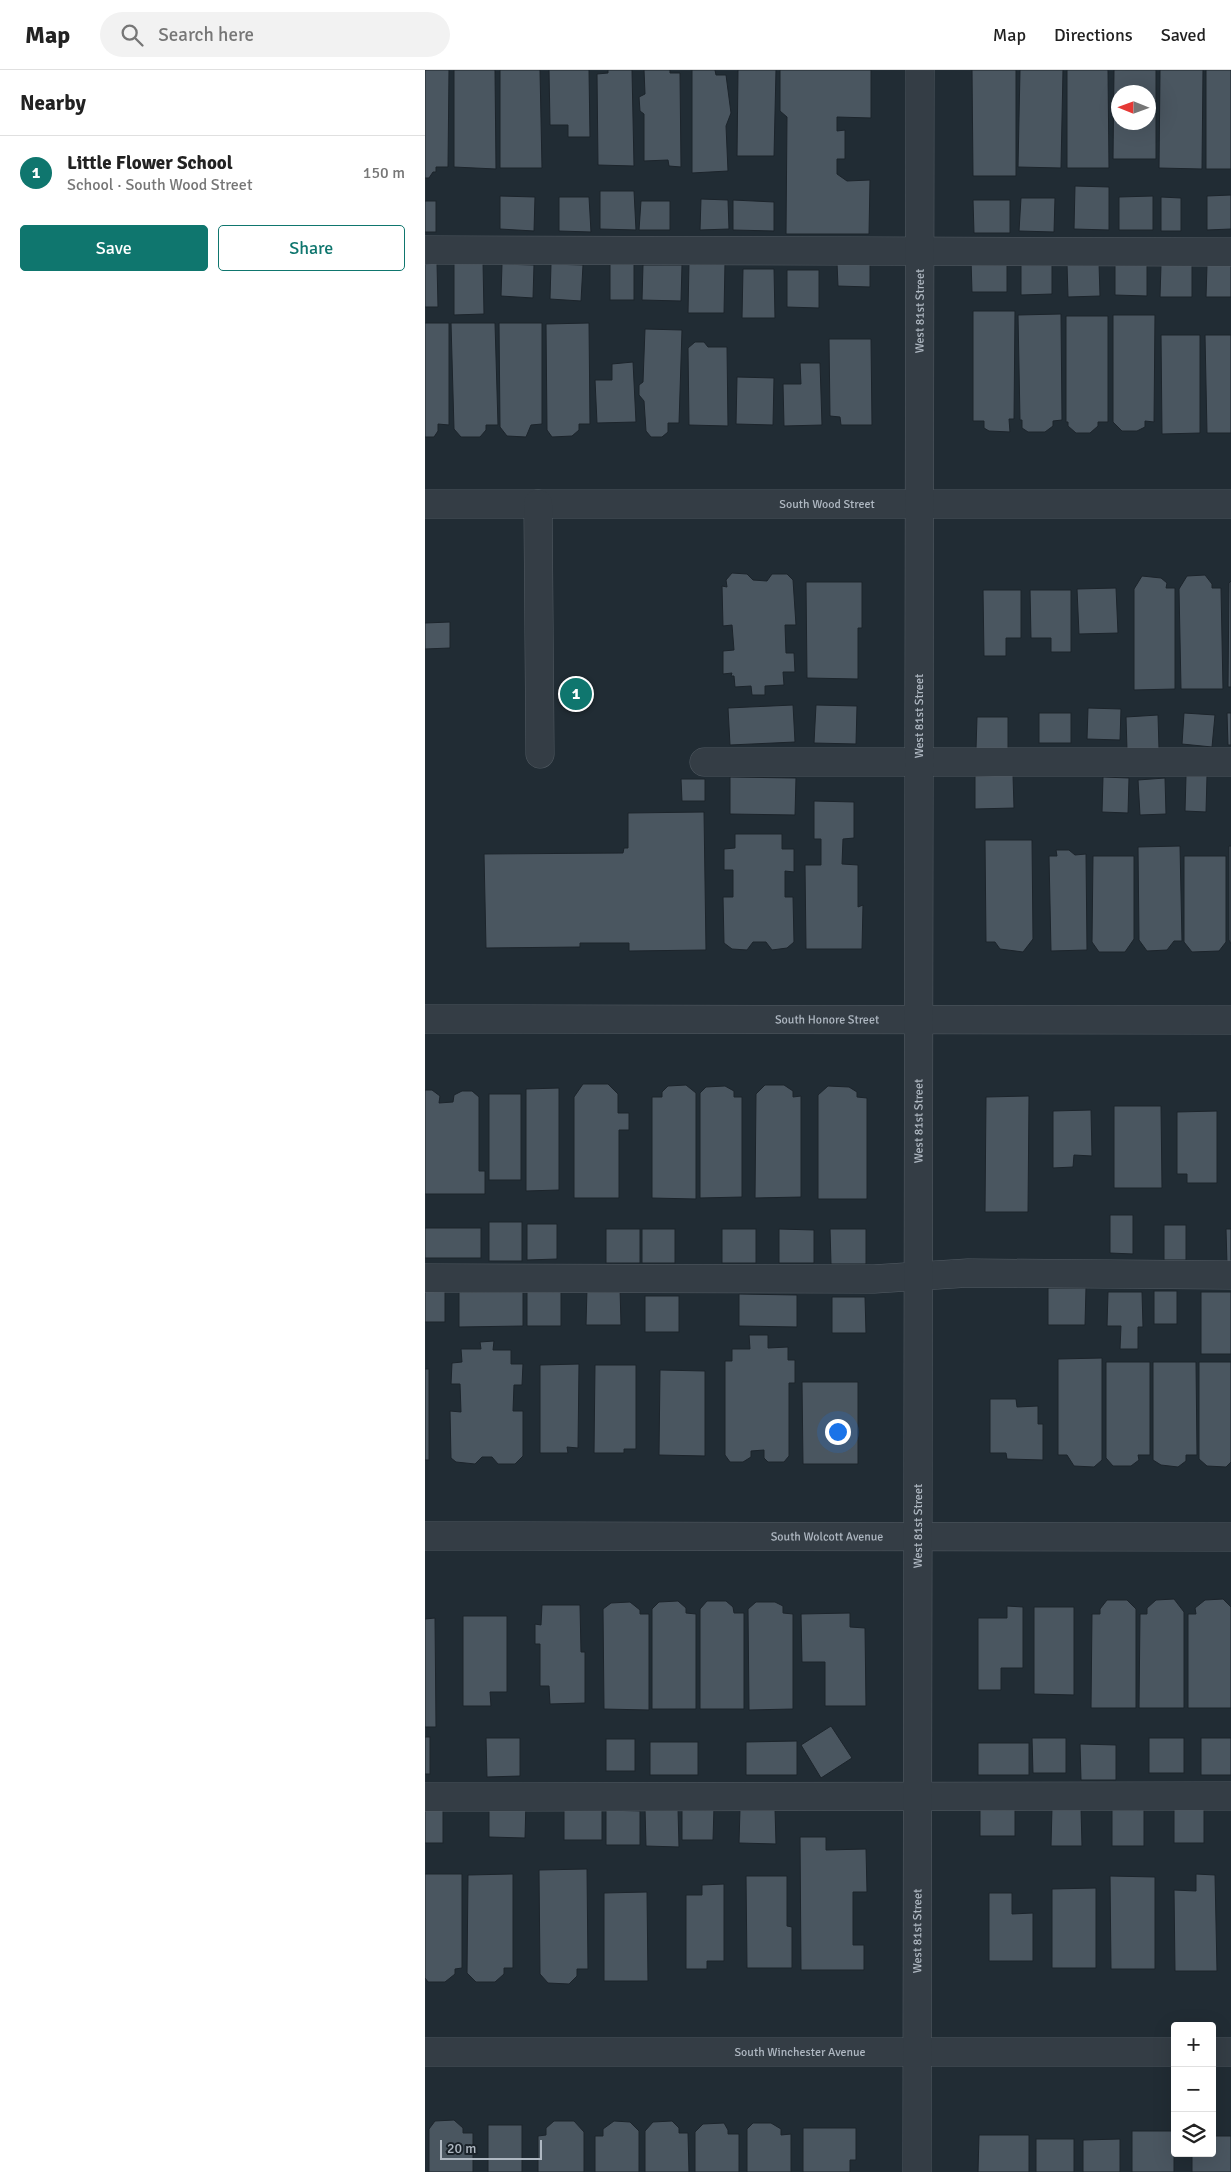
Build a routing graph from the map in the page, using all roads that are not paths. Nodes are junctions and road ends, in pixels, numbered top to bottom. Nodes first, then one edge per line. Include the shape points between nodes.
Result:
1 (920, 70) edge
2 (425, 250) edge
3 (919, 252) junction
4 (1231, 252) edge
5 (425, 504) edge
6 (538, 504) junction
7 (919, 504) junction
8 (1231, 504) edge
9 (540, 754) dead end
10 (705, 762) dead end
11 (919, 762) junction
12 (1231, 762) edge
13 (425, 1019) edge
14 (918, 1020) junction
15 (1231, 1020) edge
16 (1231, 1275) edge
17 (918, 1276) junction
18 (425, 1278) edge
19 (425, 1536) edge
20 (918, 1537) junction
21 (1231, 1537) edge
22 (1231, 1796) edge
23 (425, 1797) edge
24 (918, 1797) junction
25 (425, 2052) edge
26 (917, 2052) junction
27 (1171, 2052) edge
28 (1216, 2052) edge
29 (1231, 2052) edge
30 (917, 2172) edge

1 - 3 street, West 81st Street
2 - 3 street
3 - 4 street
3 - 7 street, West 81st Street
5 - 6 street, South Wood Street
6 - 7 street, South Wood Street
6 - 9 street
7 - 8 street, South Wood Street
7 - 11 street, West 81st Street
10 - 11 street
11 - 12 street
11 - 14 street, West 81st Street
13 - 14 street, South Honore Street
14 - 15 street, South Honore Street
14 - 17 street, West 81st Street
16 - 17 street via 968,1273
17 - 18 street via 873,1279
17 - 20 street, West 81st Street
19 - 20 street, South Wolcott Avenue
20 - 21 street, South Wolcott Avenue
20 - 24 street, West 81st Street
22 - 24 street
23 - 24 street
24 - 26 street, West 81st Street
25 - 26 street, South Winchester Avenue
26 - 27 street, South Winchester Avenue
26 - 30 street, West 81st Street
28 - 29 street

